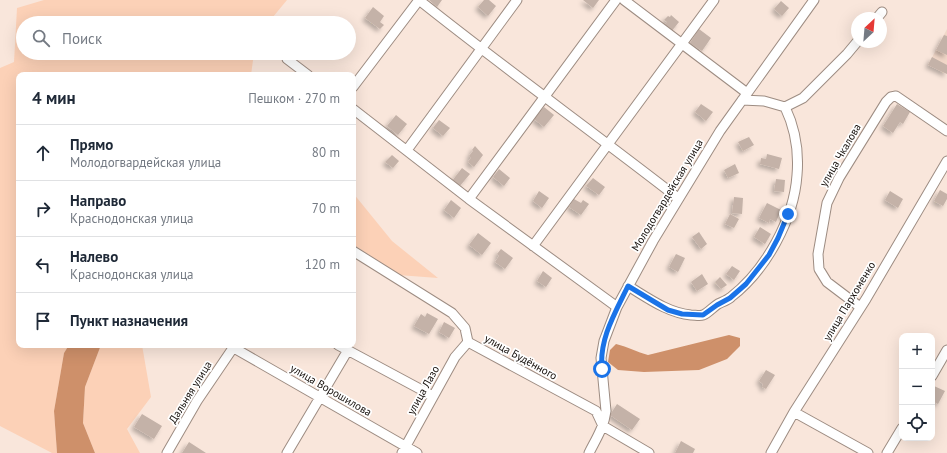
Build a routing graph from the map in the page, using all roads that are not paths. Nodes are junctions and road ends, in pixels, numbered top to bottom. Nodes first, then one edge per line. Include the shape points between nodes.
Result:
1 (419, 0) edge
2 (517, 0) edge
3 (616, 0) edge
4 (624, 0) edge
5 (714, 0) edge
6 (814, 0) edge
7 (682, 44) junction
8 (852, 48) edge
9 (481, 49) junction
10 (288, 60) edge
11 (304, 72) edge
12 (356, 83) edge
13 (544, 96) junction
14 (744, 97) junction
15 (785, 107) junction
16 (356, 111) edge
17 (947, 131) edge
18 (609, 144) junction
19 (407, 150) junction
20 (947, 161) edge
21 (678, 198) junction
22 (469, 199) junction
23 (533, 246) junction
24 (356, 253) edge
25 (628, 286) junction
26 (617, 307) junction
27 (860, 307) junction
28 (468, 342) junction
29 (234, 348) edge
30 (238, 348) edge
31 (344, 348) edge
32 (348, 350) junction
33 (947, 350) edge
34 (935, 371) edge
35 (433, 396) junction
36 (320, 397) junction
37 (794, 412) junction
38 (603, 426) junction
39 (899, 433) edge
40 (403, 450) edge
41 (167, 453) edge
42 (287, 453) edge
43 (417, 453) edge
44 (589, 453) edge
45 (649, 453) edge
46 (771, 453) edge
47 (868, 453) edge
48 (887, 453) edge

1 - 9 street
1 - 12 street
2 - 9 street
3 - 13 street
4 - 7 street
5 - 7 street
6 - 14 street, Молодогвардейская улица
7 - 14 street
7 - 18 street
8 - 15 street via 803,98
9 - 13 street
9 - 19 street
10 - 11 street
13 - 18 street
13 - 22 street
14 - 15 street
14 - 21 street, Молодогвардейская улица
15 - 25 street via 797,149 798,174 795,193 778,238 746,284 703,315 668,310
16 - 19 street
17 - 27 street, улица Чкалова via 896,96 891,97 839,178 827,203 818,254 819,270 827,282
18 - 21 street
18 - 23 street
19 - 22 street
20 - 27 street, улица Пархоменко
21 - 25 street, Молодогвардейская улица
22 - 23 street
23 - 26 street
24 - 28 street, улица Будённого via 452,313 465,328
25 - 26 street, Молодогвардейская улица
26 - 38 street, Молодогвардейская улица via 604,341 601,358 606,411
27 - 37 street, улица Пархоменко
28 - 35 street, улица Лазо
28 - 38 street, улица Будённого via 596,411
29 - 41 street, Дальняя улица via 197,401
30 - 36 street, улица Ворошилова
31 - 32 street
32 - 35 street
32 - 36 street
33 - 34 street
35 - 40 street, улица Лазо
36 - 40 street, улица Ворошилова
36 - 42 street
37 - 46 street, улица Пархоменко
37 - 47 street
38 - 44 street
38 - 45 street
39 - 48 street
40 - 43 street, улица Ворошилова

